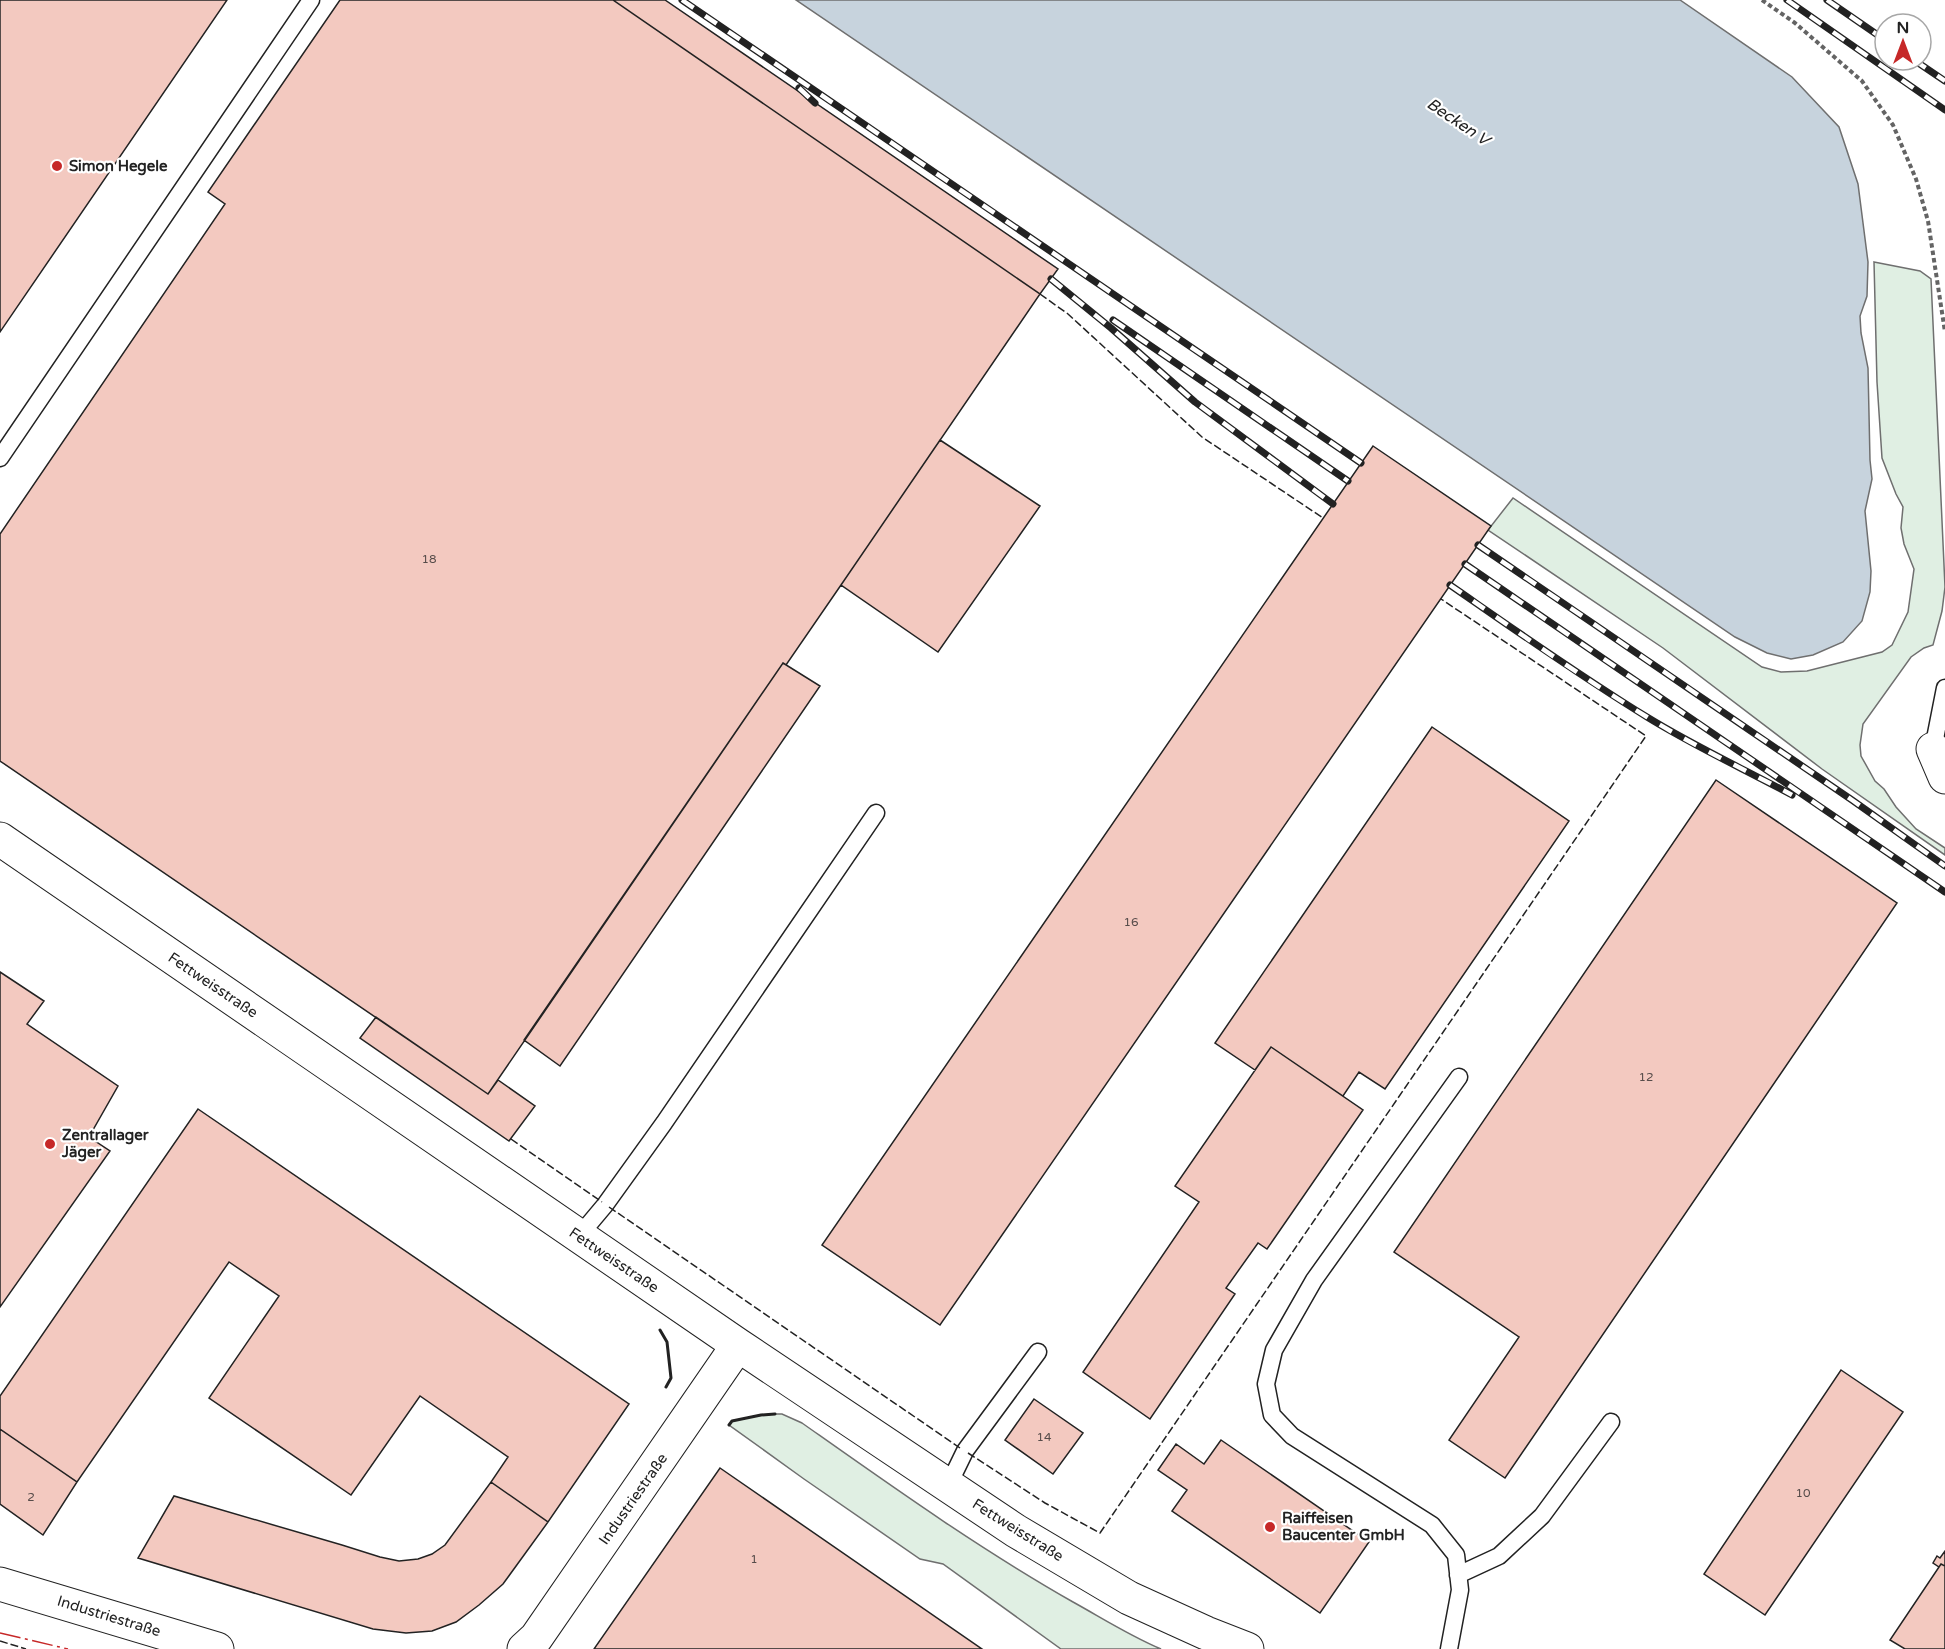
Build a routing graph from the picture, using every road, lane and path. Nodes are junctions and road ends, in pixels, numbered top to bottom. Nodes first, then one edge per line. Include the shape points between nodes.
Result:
1 (311, 0) edge
2 (1762, 0) edge
3 (1945, 332) edge
4 (0, 458) edge
5 (1945, 688) edge
6 (1939, 763) edge
7 (876, 813) dead end
8 (0, 839) edge
9 (1458, 1077) dead end
10 (579, 1236) junction
11 (738, 1345) junction
12 (1038, 1352) dead end
13 (1611, 1422) dead end
14 (948, 1486) junction
15 (1458, 1575) junction
16 (0, 1584) edge
17 (218, 1649) edge
18 (524, 1649) edge
19 (1248, 1649) edge
20 (1449, 1649) edge

1 - 4 lane
2 - 3 path via 1862,81 1893,125 1917,180 1928,221
5 - 6 lane
7 - 10 lane via 663,1123
8 - 10 street, Fettweisstraße
9 - 15 lane via 1314,1280 1274,1350 1266,1384 1272,1415 1292,1436 1432,1525 1456,1555
10 - 11 street, Fettweisstraße
11 - 14 street, Fettweisstraße
11 - 18 street, Industriestraße via 536,1638
12 - 14 lane via 965,1451
13 - 15 lane via 1542,1516 1499,1556
14 - 19 street, Fettweisstraße via 1129,1598
15 - 20 lane via 1460,1590
16 - 17 street, Industriestraße

